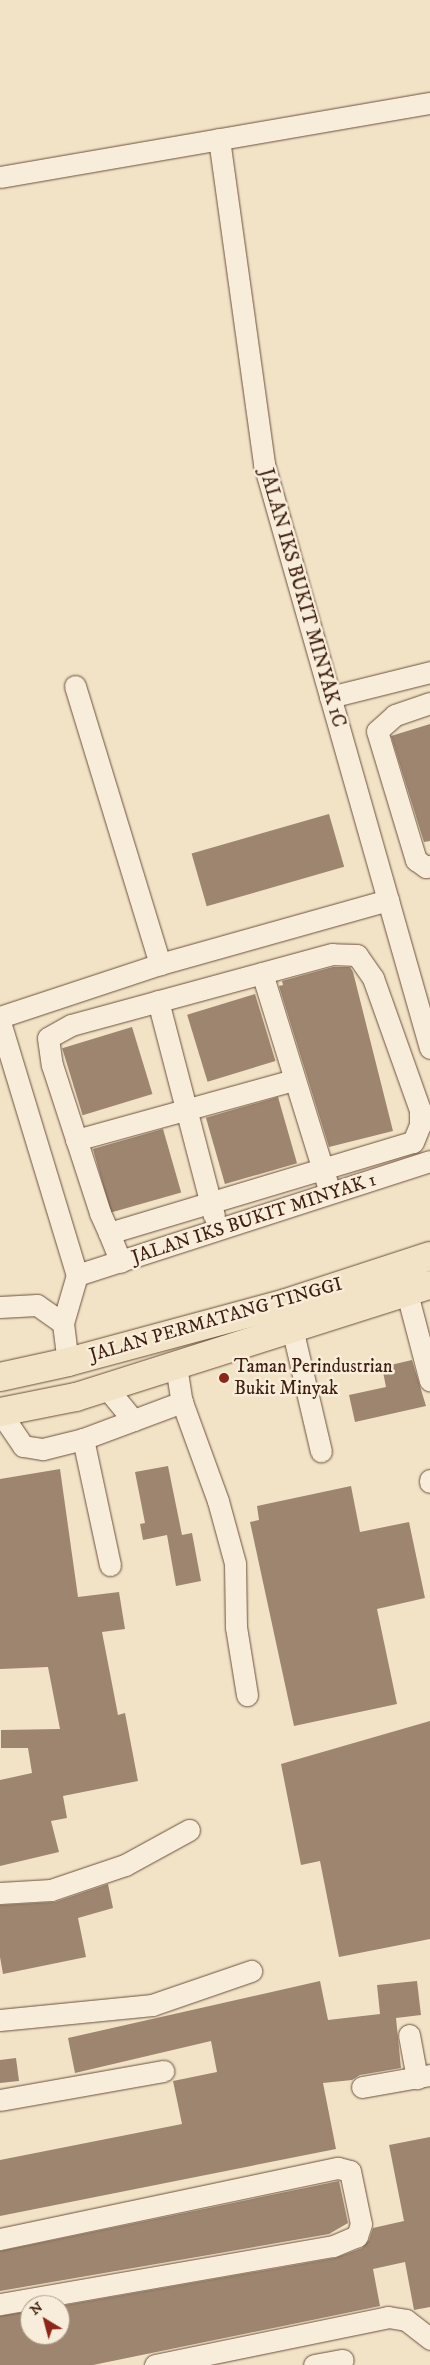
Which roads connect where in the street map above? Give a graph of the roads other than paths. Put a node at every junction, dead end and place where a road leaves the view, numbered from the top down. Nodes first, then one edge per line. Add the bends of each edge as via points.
1 (430, 103) edge
2 (219, 139) junction
3 (0, 177) edge
4 (430, 672) edge
5 (75, 686) dead end
6 (330, 697) junction
7 (430, 704) edge
8 (430, 866) edge
9 (388, 900) junction
10 (160, 964) junction
11 (262, 973) junction
12 (158, 1001) junction
13 (0, 1017) edge
14 (0, 1022) edge
15 (430, 1048) edge
16 (294, 1080) junction
17 (186, 1110) junction
18 (76, 1140) junction
19 (430, 1161) edge
20 (321, 1169) junction
21 (332, 1193) junction
22 (210, 1203) junction
23 (218, 1231) junction
24 (109, 1233) junction
25 (430, 1256) edge
26 (121, 1262) junction
27 (400, 1266) junction
28 (77, 1275) junction
29 (418, 1288) edge
30 (0, 1307) edge
31 (289, 1315) junction
32 (63, 1323) junction
33 (68, 1362) junction
34 (176, 1366) junction
35 (0, 1377) edge
36 (430, 1382) edge
37 (106, 1387) junction
38 (182, 1402) junction
39 (0, 1412) edge
40 (133, 1420) junction
41 (83, 1439) junction
42 (321, 1451) dead end
43 (110, 1565) dead end
44 (247, 1695) dead end
45 (189, 1830) dead end
46 (0, 1893) edge
47 (250, 1971) dead end
48 (0, 2020) edge
49 (408, 2035) dead end
50 (163, 2072) dead end
51 (423, 2076) edge
52 (362, 2087) dead end
53 (0, 2100) edge
54 (0, 2239) edge
55 (0, 2304) edge
56 (430, 2339) edge
57 (344, 2360) dead end
58 (154, 2365) edge
59 (314, 2365) edge

1 - 2 street
2 - 3 street
2 - 6 street, JALAN IKS BUKIT MINYAK 1C via 264,464
4 - 6 street
5 - 10 street
6 - 9 street, JALAN IKS BUKIT MINYAK 1C
7 - 8 street via 395,716 377,732 416,860
9 - 10 street
9 - 15 street, JALAN IKS BUKIT MINYAK 1C
10 - 13 street
11 - 12 street
11 - 16 street
11 - 20 street via 332,954 357,955 373,978 420,1110 420,1125 413,1142
12 - 17 street
12 - 18 street via 71,1025 48,1038 52,1065
14 - 28 street
16 - 17 street
16 - 20 street
17 - 18 street
17 - 22 street
18 - 24 street
19 - 21 street, JALAN IKS BUKIT MINYAK 1
20 - 21 street
20 - 22 street
21 - 23 street, JALAN IKS BUKIT MINYAK 1
22 - 23 street
22 - 24 street
23 - 26 street, JALAN IKS BUKIT MINYAK 1
24 - 26 street
25 - 27 highway, JALAN PERMATANG TINGGI
26 - 28 street, JALAN IKS BUKIT MINYAK 1
27 - 29 street
27 - 31 highway, JALAN PERMATANG TINGGI
28 - 32 street
29 - 31 highway, JALAN PERMATANG TINGGI
29 - 36 street
30 - 32 street via 37,1305
31 - 33 highway, JALAN PERMATANG TINGGI
31 - 34 highway, JALAN PERMATANG TINGGI
31 - 42 street
32 - 33 street
33 - 35 highway, JALAN PERMATANG TINGGI
34 - 37 highway, JALAN PERMATANG TINGGI
34 - 38 street
37 - 39 highway, JALAN PERMATANG TINGGI via 76,1397
37 - 40 street
38 - 40 street
38 - 44 street via 218,1501 234,1563 236,1628
39 - 41 street via 23,1446 43,1450
40 - 41 street
41 - 43 street
45 - 46 street via 116,1868 50,1890
47 - 48 street via 152,2005
49 - 51 street
50 - 53 street
51 - 52 street
54 - 55 street via 338,2168 350,2171 362,2224 357,2236 333,2246
56 - 58 street via 406,2320 388,2317
57 - 59 street

